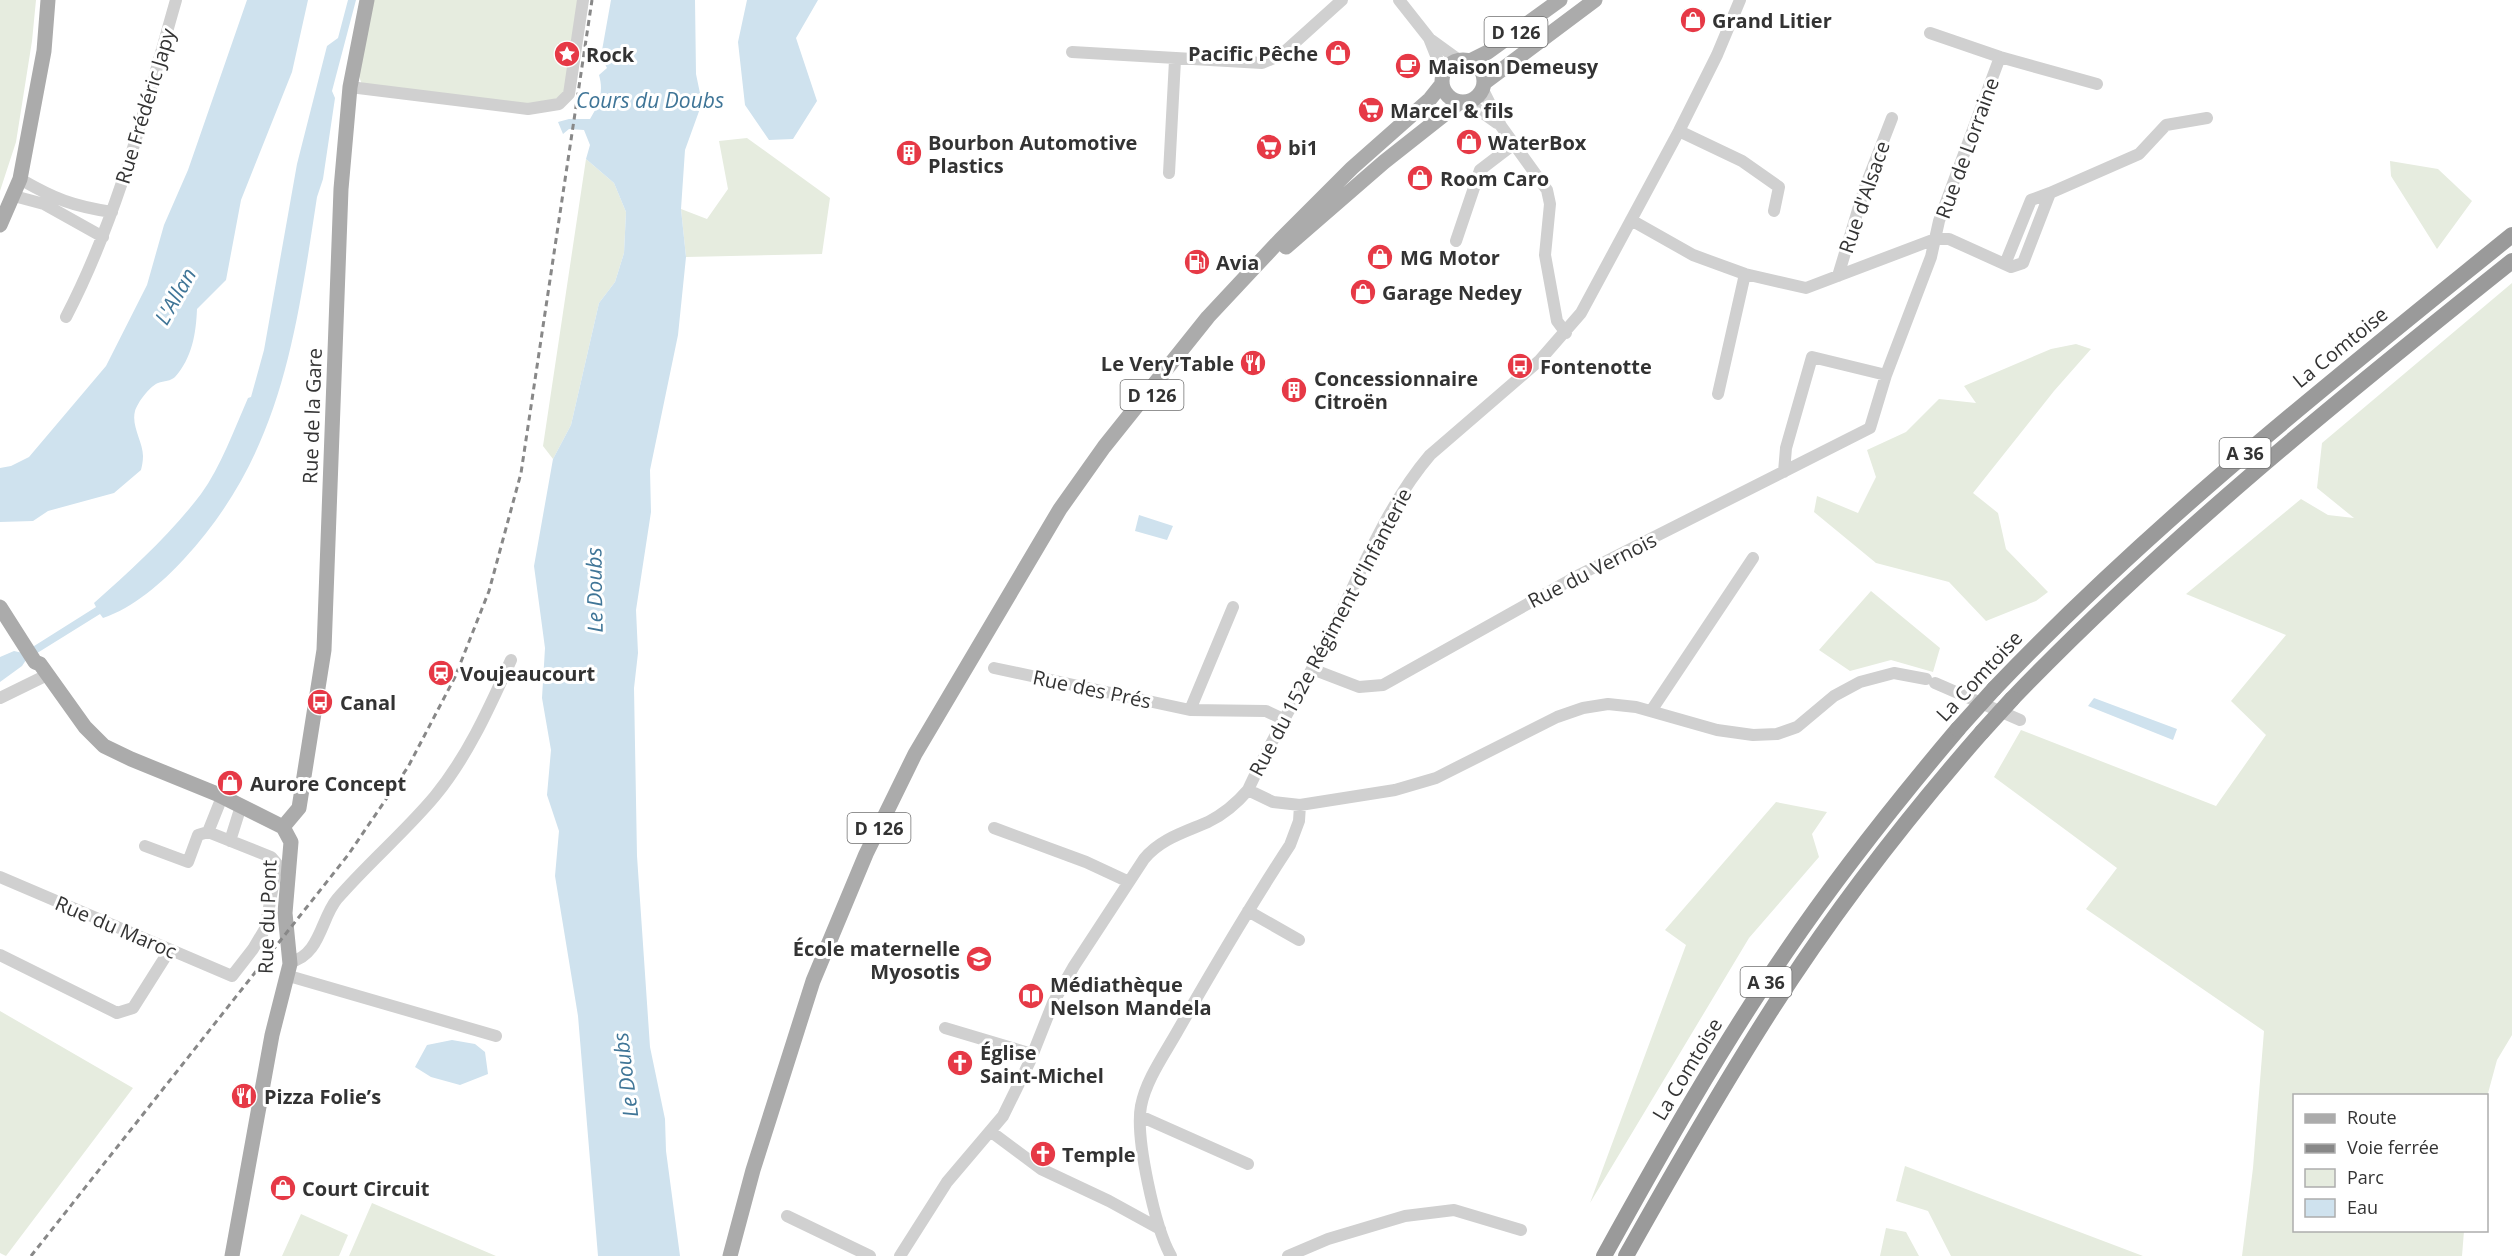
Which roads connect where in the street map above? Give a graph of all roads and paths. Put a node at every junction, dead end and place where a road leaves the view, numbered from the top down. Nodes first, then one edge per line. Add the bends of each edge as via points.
1 (48, 0) edge
2 (176, 0) edge
3 (367, 0) edge
4 (583, 0) edge
5 (1342, 0) edge
6 (1399, 0) edge
7 (1560, 0) edge
8 (1595, 0) edge
9 (1740, 0) edge
10 (1930, 33) dead end
11 (1429, 38) junction
12 (1072, 52) dead end
13 (2000, 57) junction
14 (1175, 60) junction
15 (1465, 60) junction
16 (1442, 79) junction
17 (2097, 84) dead end
18 (1483, 85) junction
19 (350, 87) junction
20 (1463, 101) junction
21 (1892, 118) dead end
22 (2207, 118) dead end
23 (1501, 126) junction
24 (1679, 130) junction
25 (1514, 144) junction
26 (1169, 173) dead end
27 (20, 179) junction
28 (14, 196) junction
29 (1774, 211) dead end
30 (112, 212) junction
31 (1631, 220) junction
32 (0, 225) edge
33 (2512, 236) edge
34 (103, 237) junction
35 (1935, 239) junction
36 (1456, 241) dead end
37 (2512, 261) edge
38 (1745, 274) junction
39 (1838, 276) junction
40 (66, 317) dead end
41 (1566, 333) junction
42 (1886, 375) junction
43 (1718, 394) dead end
44 (1870, 428) joint
45 (1784, 471) junction
46 (1033, 554) junction
47 (1753, 558) dead end
48 (0, 607) edge
49 (1233, 607) dead end
50 (511, 660) dead end
51 (994, 668) dead end
52 (1312, 669) junction
53 (47, 675) junction
54 (0, 698) edge
55 (1190, 710) junction
56 (1651, 711) junction
57 (1285, 720) junction
58 (2020, 720) dead end
59 (1248, 790) junction
60 (222, 797) junction
61 (1300, 805) junction
62 (241, 806) junction
63 (283, 827) junction
64 (994, 828) dead end
65 (208, 832) junction
66 (230, 841) junction
67 (145, 846) dead end
68 (0, 877) edge
69 (1129, 882) junction
70 (1248, 911) junction
71 (1299, 940) dead end
72 (169, 951) junction
73 (0, 955) edge
74 (289, 969) junction
75 (945, 1028) dead end
76 (496, 1036) dead end
77 (1032, 1054) junction
78 (1140, 1116) junction
79 (990, 1131) junction
80 (1248, 1164) dead end
81 (787, 1216) dead end
82 (1160, 1229) junction
83 (1521, 1230) dead end
84 (232, 1256) edge
85 (730, 1256) edge
86 (870, 1256) edge
87 (900, 1256) edge
88 (1171, 1256) edge
89 (1288, 1256) edge
90 (1604, 1256) edge
91 (1626, 1256) edge

1 - 27 main road via 44,51
2 - 30 street, Rue Frédéric Japy
3 - 19 main road, Rue de la Gare
4 - 19 street via 569,94 559,104 528,109
5 - 14 street via 1273,60
6 - 11 street
7 - 15 main road, D 126 via 1488,52
8 - 18 main road, D 126
9 - 24 street, Rue du 152e Régiment d'Infanterie
10 - 13 street, Rue de Lorraine
11 - 15 street
11 - 16 street
12 - 14 street
13 - 17 street, Rue de Lorraine
13 - 35 street, Rue de Lorraine
14 - 26 street
15 - 16 main road via 1449,64
15 - 18 main road via 1479,67
16 - 20 main road via 1446,94
16 - 46 main road, D 126 via 1430,99 1352,168 1208,317 1104,447
18 - 20 main road via 1476,97
18 - 23 street
19 - 63 main road, Rue de la Gare via 341,189 324,650 299,808
20 - 23 street
20 - 46 main road, D 126 via 1355,187 1249,282 1165,378
21 - 39 street, Rue d'Alsace via 1864,190
22 - 35 street via 2166,125 2139,154 2031,201 2005,264 1949,239
23 - 25 street
24 - 29 street via 1742,161 1779,187
24 - 31 street, Rue du 152e Régiment d'Infanterie
25 - 36 street via 1480,170
25 - 41 street via 1547,190 1550,204 1545,255 1557,321
27 - 28 main road
27 - 30 street via 76,206
28 - 32 main road
28 - 34 street via 44,204
30 - 34 street, Rue Frédéric Japy
31 - 38 street via 1693,255
31 - 41 street, Rue du 152e Régiment d'Infanterie via 1581,313
33 - 90 highway, La Comtoise / A 36, bridge via 2218,477 2085,597 1958,729 1876,829 1785,953 1705,1079
34 - 40 street, Rue Frédéric Japy
35 - 39 street
35 - 42 street, Rue de Lorraine
37 - 91 highway, La Comtoise / A 36, bridge via 2225,497 2111,600 1982,732 1891,840 1810,952 1722,1087
38 - 39 street via 1806,288
38 - 43 street
41 - 52 street, Rue du 152e Régiment d'Infanterie via 1416,470 1394,505
42 - 44 street, Rue de Lorraine
42 - 45 street via 1812,357 1786,448
44 - 45 street, Rue du Vernois
45 - 52 street, Rue du Vernois via 1581,574 1383,685 1359,687
46 - 85 main road, D 126 via 915,754 867,854 813,981
47 - 56 street
48 - 53 main road
49 - 55 street
50 - 74 street via 471,739 436,794 336,900 310,950
51 - 55 street, Rue des Prés
52 - 57 street, Rue du 152e Régiment d'Infanterie
53 - 54 street
53 - 60 main road via 104,746
55 - 57 street, Rue des Prés via 1266,711
56 - 58 street via 1717,730 1777,734 1797,727 1834,696 1860,682 1894,673 1931,681
56 - 61 street via 1608,704 1583,708 1557,717 1436,778 1395,790
57 - 59 street, Rue du 152e Régiment d'Infanterie
59 - 61 street via 1273,802
59 - 69 street, Rue du 152e Régiment d'Infanterie via 1222,814 1150,851
60 - 62 main road
60 - 65 street
61 - 70 street via 1290,845
62 - 63 main road
62 - 66 street
63 - 74 main road, Rue du Pont via 291,842 285,913
64 - 69 street
65 - 66 street
65 - 67 street via 198,834 188,862
66 - 72 street, Rue du Maroc via 271,857 277,864 265,929 254,950 232,976
68 - 72 street, Rue du Maroc
69 - 77 street, Rue du 152e Régiment d'Infanterie via 1053,1003
70 - 71 street
70 - 78 street via 1162,1059 1145,1094
72 - 73 street via 133,1008 117,1013
74 - 76 street
74 - 84 main road, Rue du Pont via 272,1035
75 - 77 street
77 - 79 street, Rue du 152e Régiment d'Infanterie via 1003,1116
78 - 80 street
78 - 82 street via 1140,1134
79 - 82 street via 1041,1169
79 - 87 street, Rue du 152e Régiment d'Infanterie via 947,1182
81 - 86 street
82 - 88 street
83 - 89 street via 1454,1210 1405,1216 1328,1239

